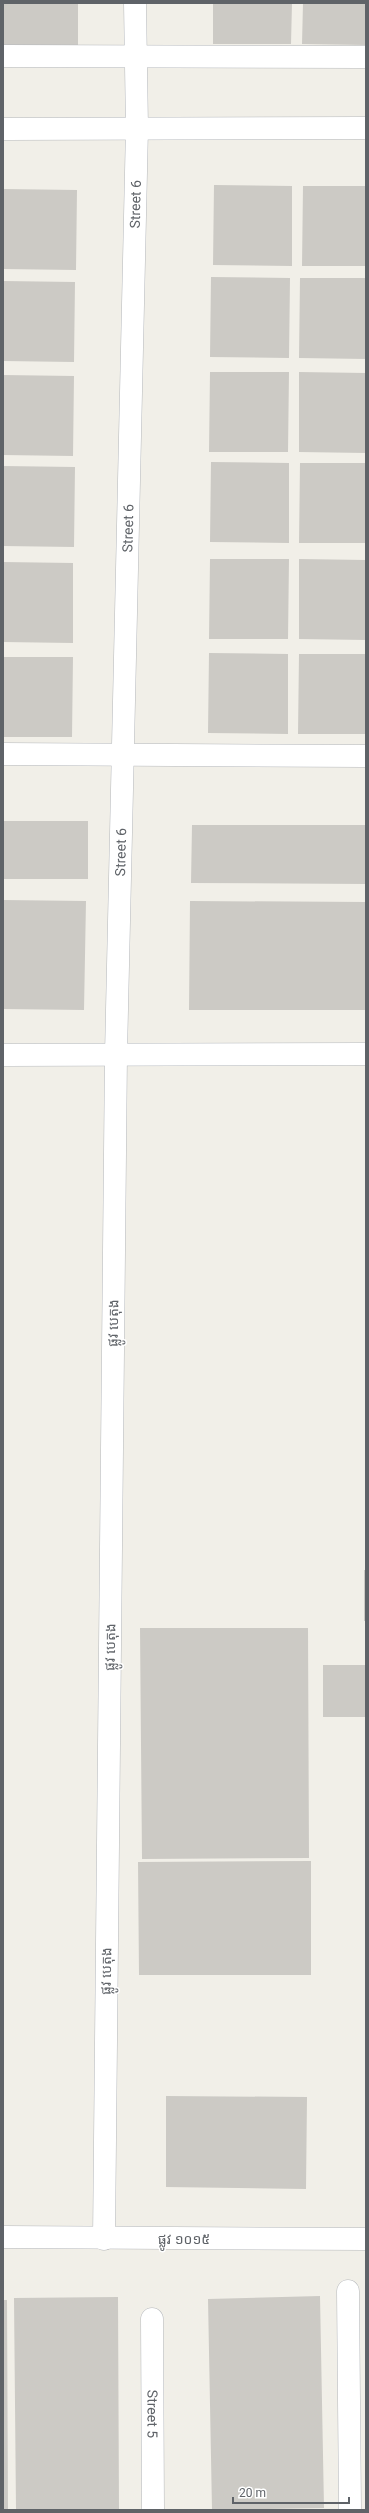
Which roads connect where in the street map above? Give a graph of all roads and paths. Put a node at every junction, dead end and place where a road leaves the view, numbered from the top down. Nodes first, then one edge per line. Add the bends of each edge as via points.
1 (135, 3) edge
2 (3, 56) edge
3 (134, 56) junction
4 (366, 57) edge
5 (137, 128) junction
6 (366, 128) edge
7 (3, 129) edge
8 (3, 754) edge
9 (121, 754) junction
10 (366, 756) edge
11 (116, 1054) junction
12 (366, 1054) edge
13 (3, 1055) edge
14 (3, 2237) edge
15 (104, 2239) junction
16 (366, 2239) edge
17 (348, 2291) dead end
18 (152, 2319) dead end
19 (153, 2510) edge
20 (350, 2510) edge

1 - 3 street, Street 6
2 - 3 street
3 - 4 street
3 - 5 street, Street 6
5 - 6 street
5 - 7 street
5 - 9 street, Street 6
8 - 9 street
9 - 10 street
9 - 11 street, Street 6
11 - 12 street
11 - 13 street
11 - 15 street, ផ្លូវ បេតុង
14 - 15 street, ផ្លូវ ១០១៥
15 - 16 street, ផ្លូវ ១០១៥
17 - 20 street
18 - 19 street, Street 5

